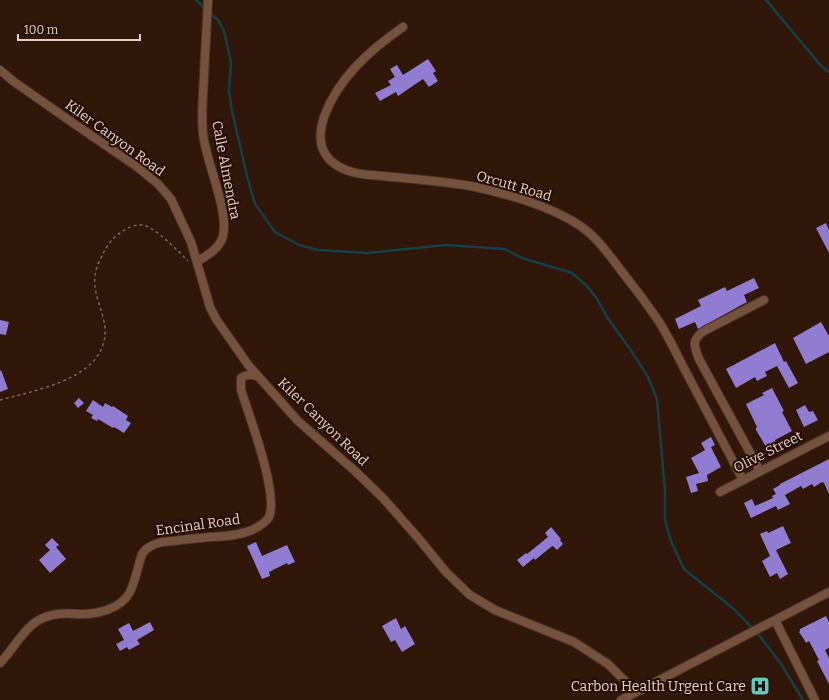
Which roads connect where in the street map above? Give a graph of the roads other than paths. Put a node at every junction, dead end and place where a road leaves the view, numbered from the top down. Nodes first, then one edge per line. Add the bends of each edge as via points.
1 (208, 2) edge
2 (403, 27) dead end
3 (0, 70) edge
4 (194, 262) junction
5 (764, 300) dead end
6 (257, 376) junction
7 (829, 436) edge
8 (760, 471) junction
9 (742, 480) junction
10 (720, 492) dead end
11 (829, 592) edge
12 (774, 620) junction
13 (0, 663) edge
14 (636, 692) junction
15 (621, 700) edge
16 (815, 700) edge

1 - 4 street, Calle Almendra via 203,135 224,224 219,244 208,256
2 - 9 street, Orcutt Road via 356,66 335,93 320,134 321,144 329,160 347,171 470,186 544,206 587,231 616,263 659,322
3 - 4 street, Kiler Canyon Road via 158,184 171,199 192,242
4 - 6 street, Kiler Canyon Road via 216,319
5 - 8 street via 704,331 694,340 699,359
6 - 13 street, Encinal Road via 244,376 240,383 271,496 269,517 264,523 239,534 162,542 150,546 142,554 130,593 120,603 111,609 82,614 61,613 38,620
6 - 14 street, Kiler Canyon Road via 298,421 383,498 446,572 470,595 495,610 574,642 608,664
7 - 8 street, Olive Street
8 - 9 street, Olive Street
9 - 10 street, Olive Street
11 - 12 street
12 - 14 street
12 - 16 street
14 - 15 street

